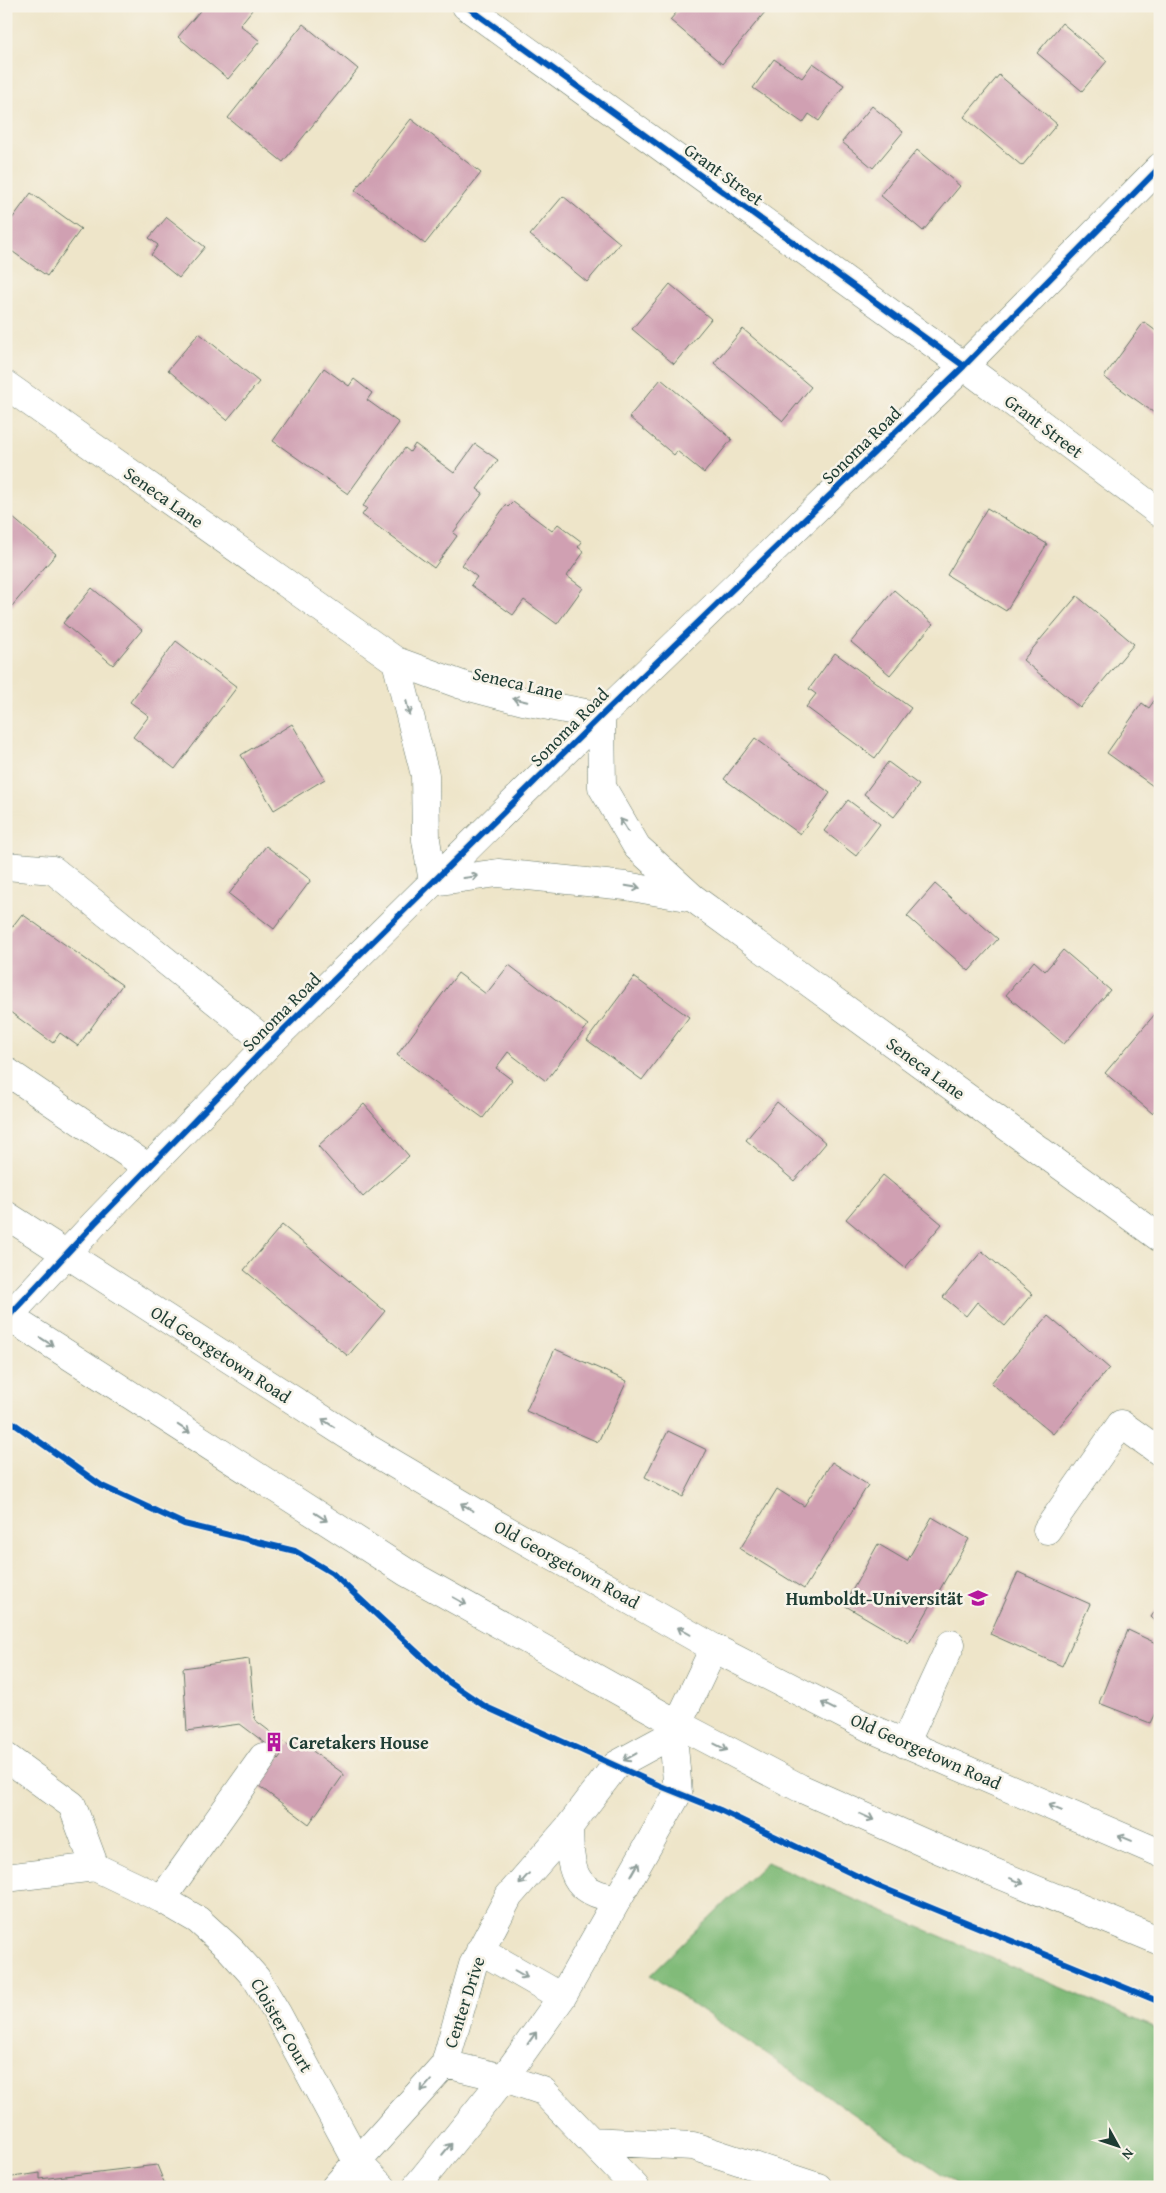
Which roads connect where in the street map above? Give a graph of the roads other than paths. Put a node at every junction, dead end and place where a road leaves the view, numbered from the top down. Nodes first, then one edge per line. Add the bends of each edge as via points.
1 (466, 6) edge
2 (1160, 167) edge
3 (964, 366) junction
4 (6, 385) edge
5 (1160, 514) edge
6 (396, 661) junction
7 (601, 716) junction
8 (6, 866) edge
9 (433, 882) junction
10 (693, 898) junction
11 (270, 1044) junction
12 (6, 1071) edge
13 (149, 1168) junction
14 (6, 1215) edge
15 (1160, 1238) edge
16 (66, 1254) junction
17 (7, 1316) edge
18 (1160, 1452) edge
19 (1047, 1530) dead end
20 (951, 1644) dead end
21 (714, 1648) junction
22 (675, 1729) junction
23 (905, 1744) junction
24 (6, 1757) edge
25 (263, 1757) dead end
26 (569, 1827) junction
27 (1157, 1846) edge
28 (95, 1867) junction
29 (6, 1878) edge
30 (618, 1898) junction
31 (162, 1899) junction
32 (1160, 1941) edge
33 (480, 1950) junction
34 (562, 1997) junction
35 (445, 2064) junction
36 (504, 2078) junction
37 (591, 2141) junction
38 (358, 2163) junction
39 (335, 2187) edge
40 (382, 2187) edge
41 (416, 2187) edge
42 (635, 2187) edge
43 (818, 2187) edge

1 - 3 street, Grant Street
2 - 3 street, Sonoma Road
3 - 5 street, Grant Street
3 - 7 street, Sonoma Road
4 - 6 street, Seneca Lane
7 -> 6 street, Seneca Lane via 462,685
6 -> 9 street via 425,775 426,840
7 - 9 street, Sonoma Road
10 -> 7 street, Seneca Lane via 637,847 602,786
8 - 11 street via 53,870
9 -> 10 street, Seneca Lane via 498,873 626,886
9 - 11 street, Sonoma Road
10 - 15 street, Seneca Lane
11 - 13 street, Sonoma Road
12 - 13 street
13 - 16 street, Sonoma Road
14 - 16 street, Old Georgetown Road
16 - 17 street, Sonoma Road
21 -> 16 street, Old Georgetown Road via 369,1449
17 -> 22 street via 406,1572
18 - 19 street via 1121,1424
20 - 23 street
21 - 22 street
23 -> 21 street, Old Georgetown Road
22 -> 26 street, Center Drive via 616,1765
30 -> 22 street via 678,1793
22 -> 32 street via 940,1850
27 -> 23 street, Old Georgetown Road
24 - 28 street via 72,1805
25 - 31 street
26 - 30 street via 570,1859 577,1878 587,1890 600,1896
26 -> 33 street, Center Drive via 509,1896
28 - 29 street
28 - 31 street, Cloister Court
30 - 34 street
31 - 38 street, Cloister Court via 198,1920 256,1978
33 -> 34 street
33 - 35 street, Center Drive
36 -> 34 street
35 - 36 street
35 -> 38 street, Center Drive
36 - 37 street via 543,2092
41 -> 36 street
37 - 42 street
37 - 43 street via 693,2146
38 - 39 street, Center Drive
38 - 40 street, Cloister Court

